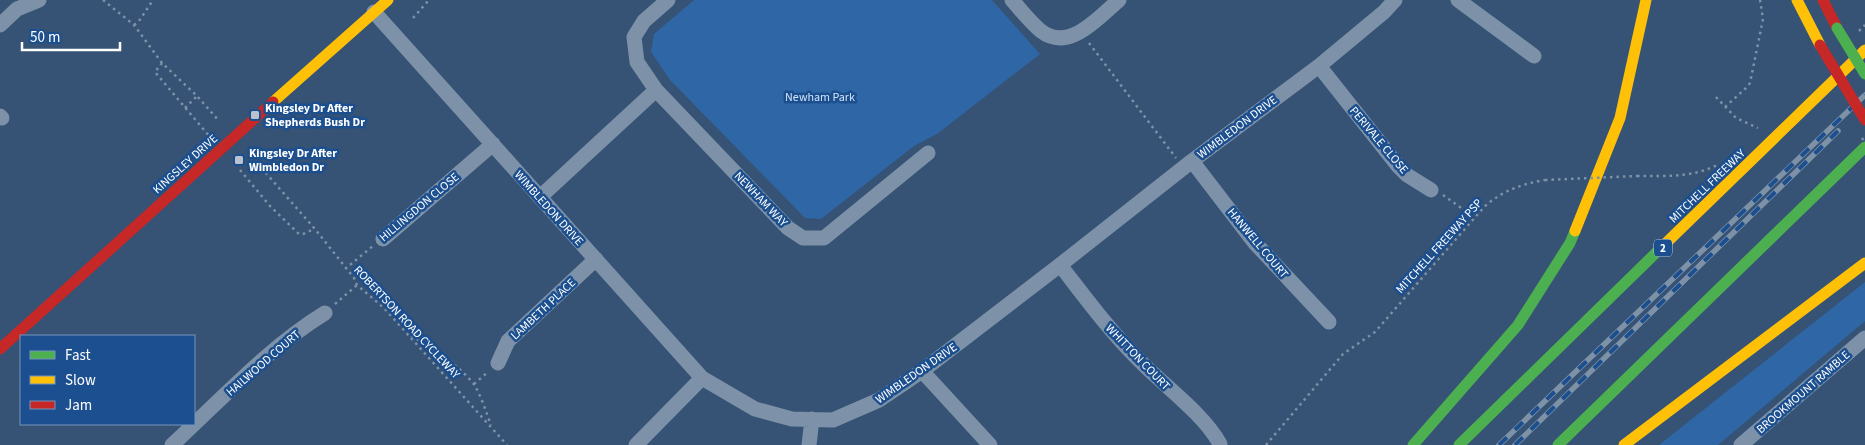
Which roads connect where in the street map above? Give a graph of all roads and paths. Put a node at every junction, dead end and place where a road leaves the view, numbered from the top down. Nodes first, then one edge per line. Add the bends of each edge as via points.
1 (39, 0) edge
2 (103, 0) edge
3 (153, 0) edge
4 (388, 0) edge
5 (429, 0) edge
6 (668, 0) edge
7 (1012, 0) edge
8 (1119, 0) edge
9 (1395, 0) edge
10 (1458, 0) edge
11 (1646, 0) edge
12 (1760, 0) edge
13 (1797, 0) edge
14 (1823, 0) edge
15 (413, 18) dead end
16 (380, 19) junction
17 (0, 25) edge
18 (134, 25) junction
19 (1080, 32) junction
20 (1865, 50) edge
21 (1534, 56) dead end
22 (162, 62) junction
23 (1319, 66) junction
24 (1865, 74) edge
25 (656, 90) junction
26 (197, 96) junction
27 (1716, 97) dead end
28 (287, 105) dead end
29 (1725, 107) junction
30 (184, 108) junction
31 (1865, 120) edge
32 (219, 121) dead end
33 (1759, 129) dead end
34 (210, 137) dead end
35 (493, 144) junction
36 (1865, 147) edge
37 (928, 153) dead end
38 (1725, 160) dead end
39 (257, 163) dead end
40 (1187, 164) junction
41 (240, 170) dead end
42 (1431, 190) joint
43 (540, 197) junction
44 (1474, 217) junction
45 (315, 228) junction
46 (383, 238) joint
47 (596, 260) junction
48 (1865, 263) edge
49 (1060, 265) junction
50 (1865, 267) edge
51 (345, 269) junction
52 (1850, 275) junction
53 (357, 285) junction
54 (325, 313) joint
55 (1329, 322) dead end
56 (408, 334) junction
57 (22, 335) edge
58 (32, 335) edge
59 (20, 337) edge
60 (1865, 338) edge
61 (20, 345) edge
62 (4, 353) edge
63 (498, 363) joint
64 (922, 371) junction
65 (702, 378) junction
66 (474, 384) junction
67 (812, 419) junction
68 (195, 423) edge
69 (193, 425) edge
70 (491, 427) junction
71 (1220, 444) dead end
72 (172, 445) edge
73 (507, 445) edge
74 (636, 445) edge
75 (809, 445) edge
76 (990, 445) edge
77 (1266, 445) edge
78 (1413, 445) edge
79 (1459, 445) edge
80 (1558, 445) edge
81 (1624, 445) edge
82 (1741, 445) edge

1 - 17 street via 17,9
2 - 18 path
3 - 18 path
4 - 16 main road, KINGSLEY DRIVE
5 - 15 path
6 - 25 street, NEWHAM WAY via 644,21 634,37 637,62
7 - 19 street via 1048,36 1061,39
8 - 19 street
9 - 23 street, WIMBLEDON DRIVE
10 - 21 street
11 - 78 main road via 1620,118 1570,243 1518,324
12 - 29 path via 1763,19 1750,82
13 - 31 main road, bridge
14 - 24 main road, bridge
16 - 35 street, WIMBLEDON DRIVE
16 - 57 main road, KINGSLEY DRIVE via 97,260
18 - 22 path
19 - 40 path
20 - 79 main road, MITCHELL FREEWAY / 2
22 - 26 path
22 - 30 path via 155,72
23 - 40 street, WIMBLEDON DRIVE
23 - 42 street, PERIVALE CLOSE via 1399,167
25 - 37 street, NEWHAM WAY via 788,228 803,238 824,238
25 - 43 street
26 - 30 path
26 - 32 path
27 - 29 path
28 - 58 main road, KINGSLEY DRIVE
29 - 33 path via 1739,120
30 - 34 path
35 - 43 street, WIMBLEDON DRIVE
35 - 46 street, HILLINGDON CLOSE
36 - 80 main road
38 - 44 path, MITCHELL FREEWAY PSP, bridge via 1707,170 1688,175 1526,183 1489,202
39 - 45 path, ROBERTSON ROAD CYCLEWAY
40 - 49 street, WIMBLEDON DRIVE
40 - 55 street, HANWELL COURT
41 - 45 path via 299,234
42 - 44 path via 1448,197
43 - 47 street, WIMBLEDON DRIVE
44 - 77 path, MITCHELL FREEWAY PSP via 1375,332 1344,354
45 - 51 path, ROBERTSON ROAD CYCLEWAY
46 - 51 path, HILLINGDON CLOSE
47 - 63 street, LAMBETH PLACE via 508,341
47 - 65 street, WIMBLEDON DRIVE
48 - 52 main road
49 - 64 street, WIMBLEDON DRIVE
49 - 71 street, WHITTON COURT via 1116,337 1199,418
50 - 52 main road
51 - 53 path, ROBERTSON ROAD CYCLEWAY
52 - 81 main road
53 - 54 path
53 - 56 path, ROBERTSON ROAD CYCLEWAY
54 - 68 street, HAILWOOD COURT via 304,326
56 - 66 path via 424,342
56 - 70 path, ROBERTSON ROAD CYCLEWAY
59 - 62 main road, KINGSLEY DRIVE
60 - 82 street, BROOKMOUNT RAMBLE
61 - 62 main road, KINGSLEY DRIVE
63 - 66 path
64 - 67 street, WIMBLEDON DRIVE via 879,400 833,420
64 - 76 street
65 - 67 street, WIMBLEDON DRIVE via 755,409 792,419
65 - 74 street
66 - 70 path
67 - 75 street
69 - 72 street, HAILWOOD COURT
70 - 73 path, ROBERTSON ROAD CYCLEWAY

